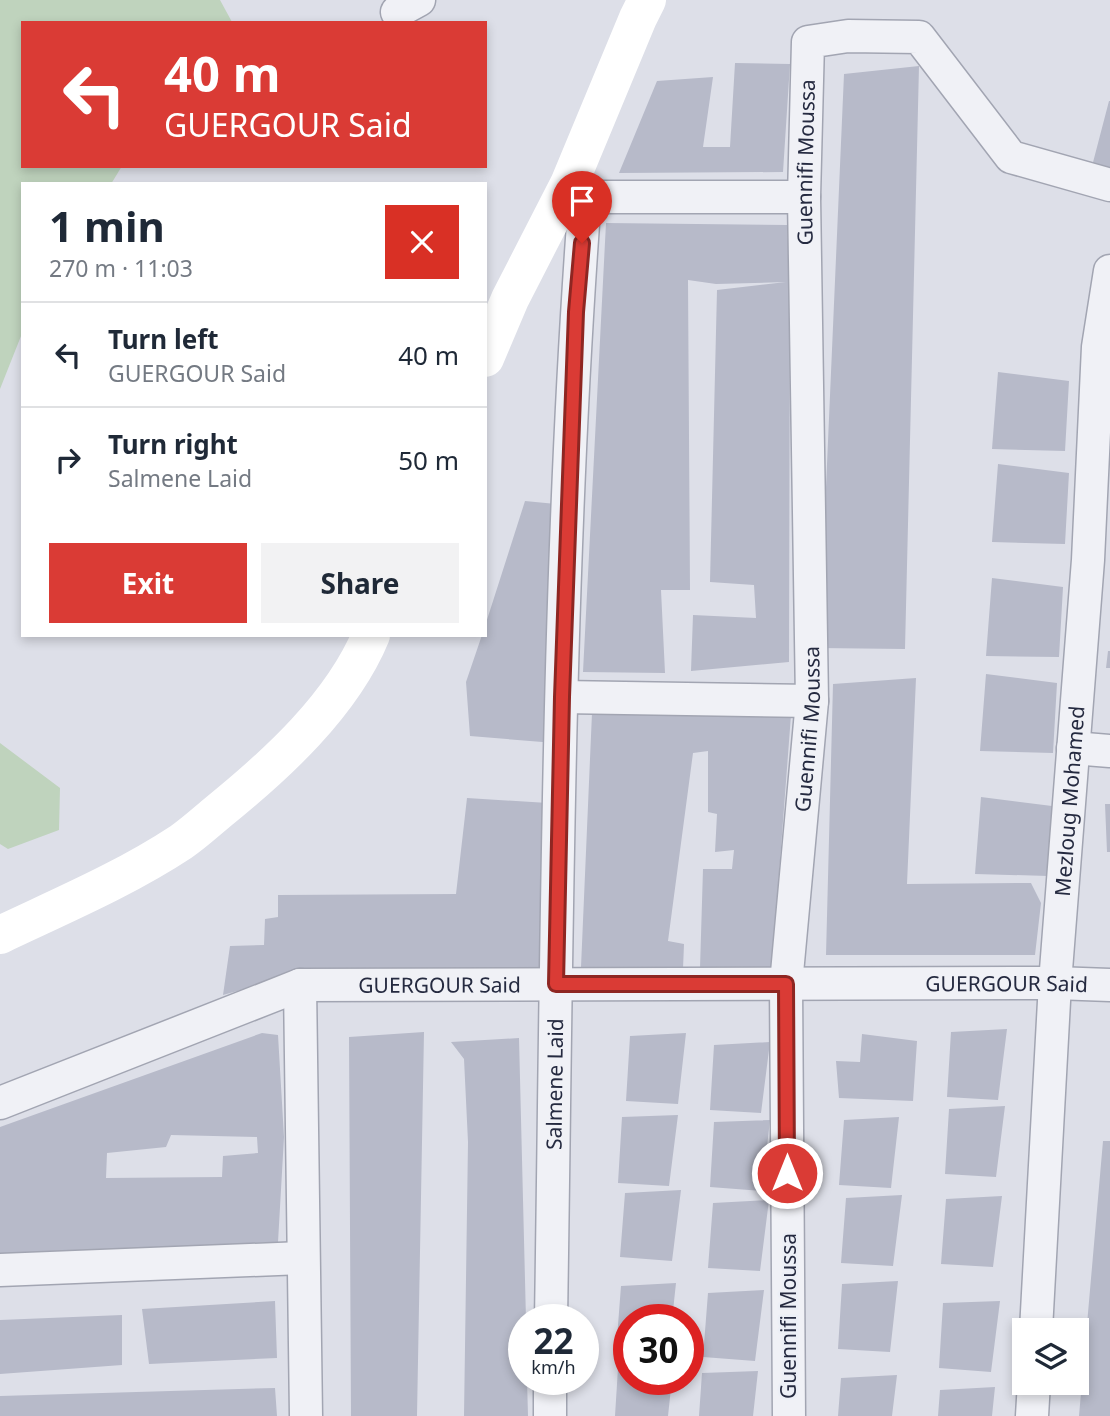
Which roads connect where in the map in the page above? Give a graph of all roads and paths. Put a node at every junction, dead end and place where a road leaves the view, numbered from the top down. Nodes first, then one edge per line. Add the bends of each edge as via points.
1 (648, 0) edge
2 (1110, 185) edge
3 (577, 190) junction
4 (804, 197) junction
5 (1110, 271) edge
6 (497, 302) edge
7 (1104, 347) edge
8 (487, 349) edge
9 (1099, 561) edge
10 (369, 637) edge
11 (562, 697) junction
12 (812, 701) junction
13 (1073, 748) junction
14 (1110, 751) edge
15 (0, 935) edge
16 (1055, 983) junction
17 (556, 984) junction
18 (786, 984) junction
19 (300, 985) junction
20 (1110, 985) edge
21 (0, 1103) edge
22 (302, 1258) junction
23 (0, 1270) edge
24 (551, 1304) edge
25 (1037, 1318) edge
26 (551, 1395) edge
27 (1033, 1395) edge
28 (306, 1416) edge
29 (550, 1416) edge
30 (789, 1416) edge
31 (1032, 1416) edge

1 - 3 street
2 - 4 street, Guennifi Moussa via 1011,157 919,37 848,36 808,42
3 - 4 street
3 - 6 street
3 - 11 street, Salmene Laid
4 - 12 street, Guennifi Moussa
5 - 7 street, Mezloug Mohamed
6 - 8 street
7 - 9 street, Mezloug Mohamed
9 - 13 street, Mezloug Mohamed
10 - 15 street via 361,659 317,719 257,781 181,842 107,884
11 - 12 street
11 - 17 street, Salmene Laid
12 - 18 street, Guennifi Moussa
13 - 14 street
13 - 16 street, Mezloug Mohamed
16 - 18 street, GUERGOUR Said
16 - 20 street, GUERGOUR Said
16 - 25 street, Mezloug Mohamed
17 - 18 street, GUERGOUR Said
17 - 19 street, GUERGOUR Said
17 - 24 street, Salmene Laid
18 - 30 street, Guennifi Moussa
19 - 21 street, GUERGOUR Said
19 - 22 street
22 - 23 street
22 - 28 street
26 - 29 street
27 - 31 street

